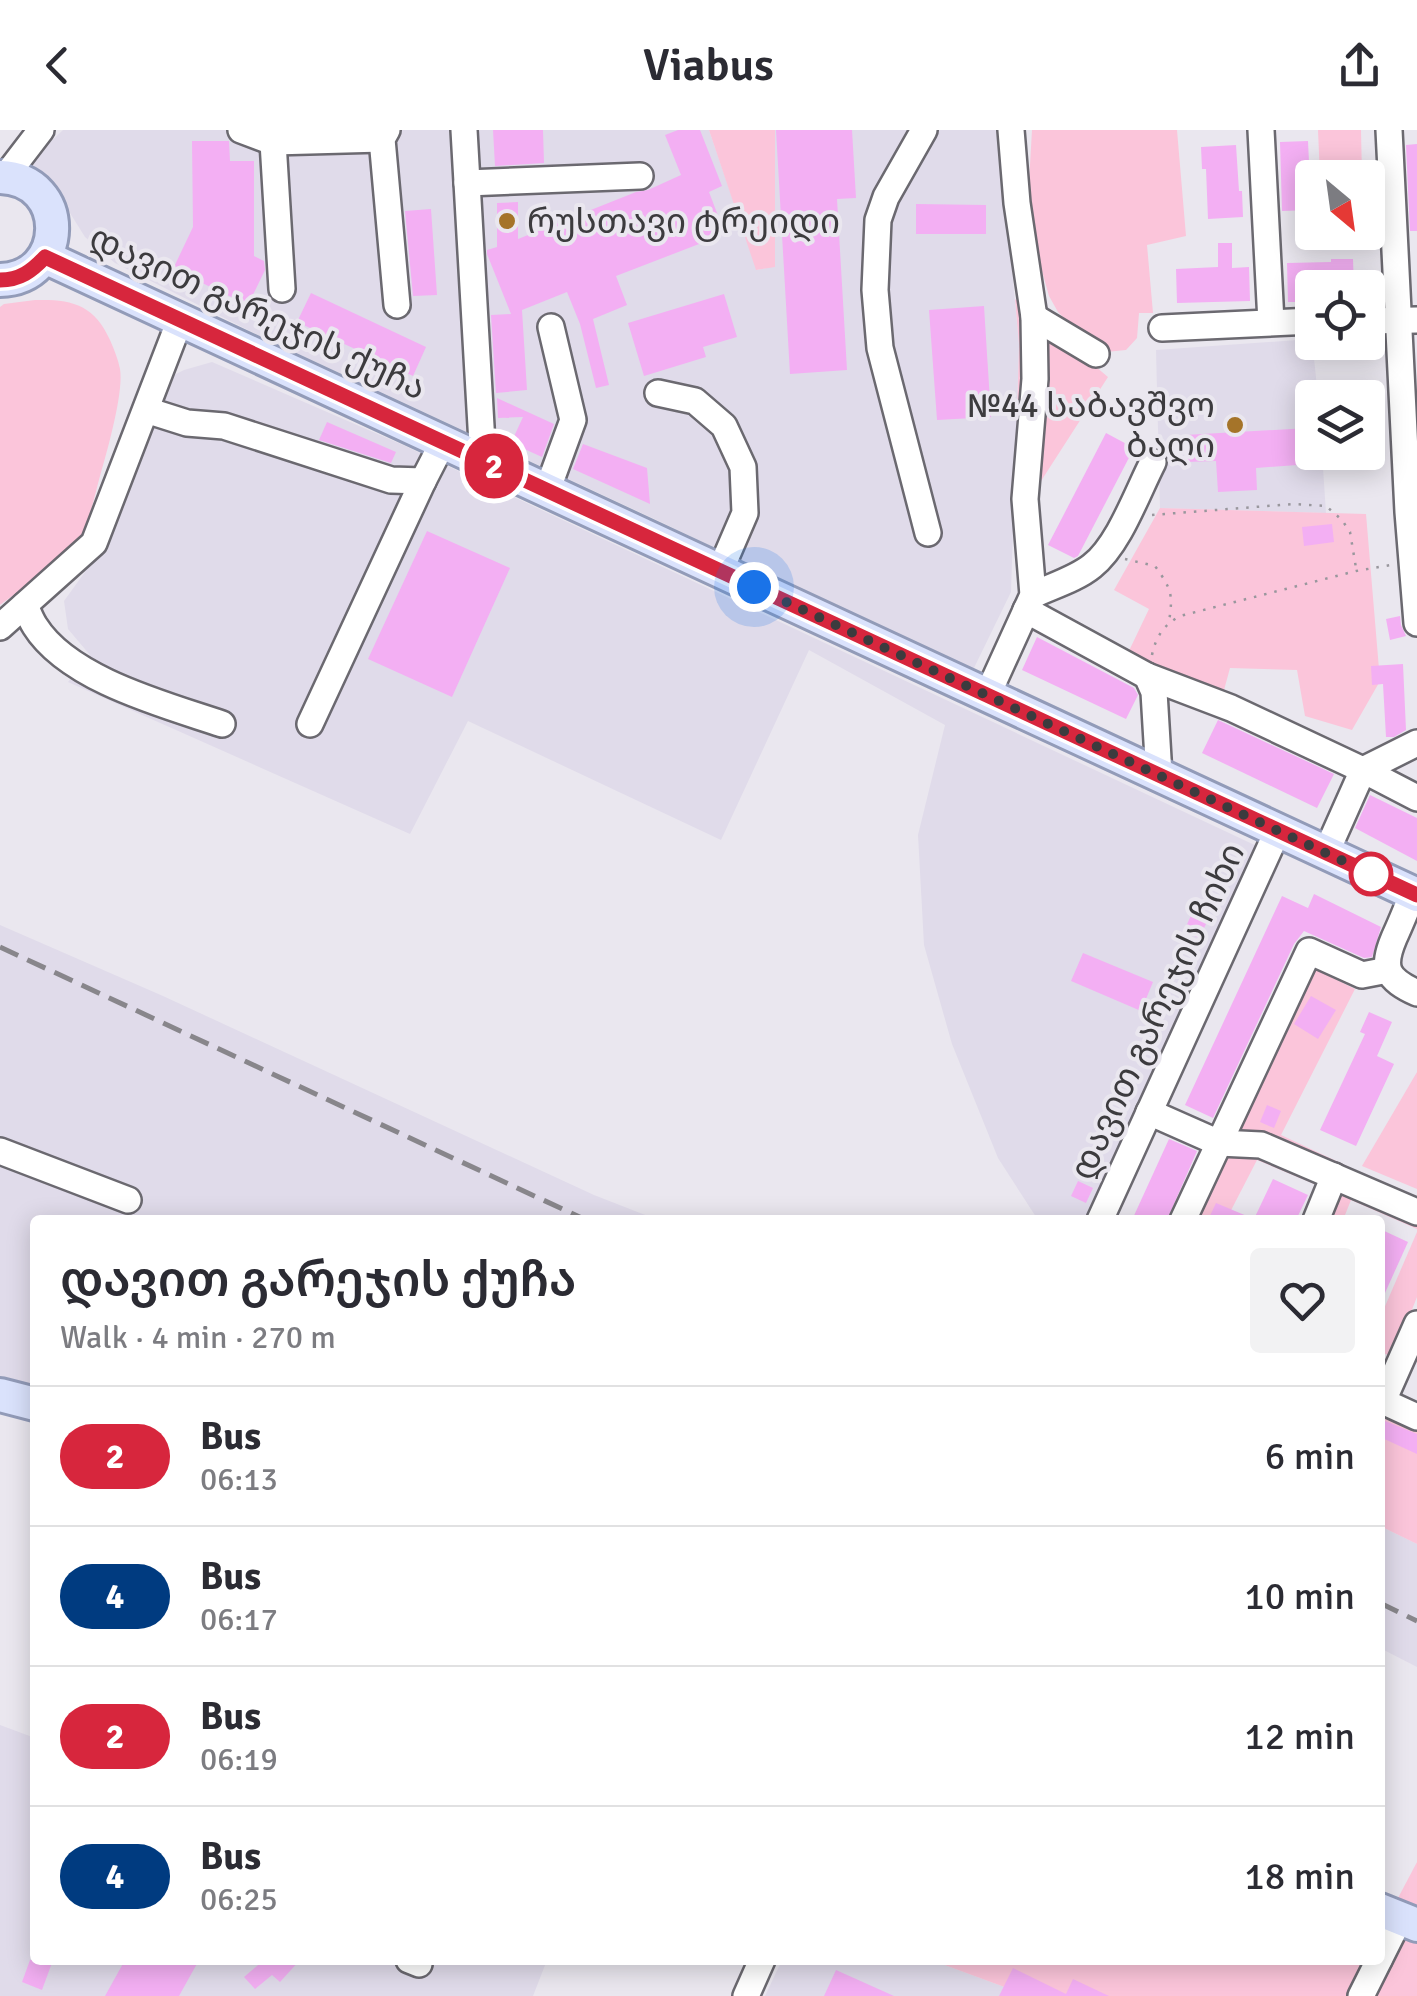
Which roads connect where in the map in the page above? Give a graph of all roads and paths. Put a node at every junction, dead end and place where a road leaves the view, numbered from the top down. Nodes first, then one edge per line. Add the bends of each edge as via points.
1 (41, 130) edge
2 (242, 130) edge
3 (464, 130) edge
4 (924, 130) edge
5 (1012, 130) edge
6 (1261, 130) edge
7 (1389, 130) edge
8 (385, 134) edge
9 (274, 142) junction
10 (640, 176) dead end
11 (2, 177) edge
12 (466, 182) junction
13 (45, 257) junction
14 (0, 280) edge
15 (282, 289) dead end
16 (397, 305) dead end
17 (1034, 318) junction
18 (180, 320) junction
19 (1408, 320) edge
20 (1295, 321) edge
21 (1272, 322) junction
22 (551, 327) dead end
23 (1162, 328) dead end
24 (1096, 354) dead end
25 (658, 393) dead end
26 (146, 410) junction
27 (443, 442) junction
28 (483, 461) junction
29 (1153, 462) dead end
30 (423, 481) junction
31 (547, 491) junction
32 (1413, 512) edge
33 (1126, 516) junction
34 (928, 534) dead end
35 (1104, 554) junction
36 (1412, 561) junction
37 (720, 571) junction
38 (1356, 571) junction
39 (1030, 602) junction
40 (25, 605) junction
41 (1168, 622) junction
42 (1417, 623) edge
43 (0, 627) edge
44 (1147, 676) junction
45 (988, 696) junction
46 (222, 724) dead end
47 (310, 724) dead end
48 (1417, 743) edge
49 (1363, 770) junction
50 (1159, 775) junction
51 (1417, 798) edge
52 (1278, 830) junction
53 (1326, 852) junction
54 (1415, 894) edge
55 (1388, 970) junction
56 (1417, 993) edge
57 (1150, 1112) junction
58 (1219, 1143) junction
59 (0, 1151) edge
60 (1334, 1176) junction
61 (128, 1200) dead end
62 (1417, 1212) edge
63 (1102, 1215) edge
64 (1185, 1215) edge
65 (1318, 1215) edge
66 (1417, 1324) edge
67 (1385, 1393) edge
68 (0, 1395) edge
69 (1385, 1401) edge
70 (30, 1403) edge
71 (1417, 1417) edge
72 (1399, 1918) edge
73 (1385, 1947) edge
74 (760, 1965) edge
75 (1376, 1965) edge
76 (746, 1996) edge
77 (1361, 1996) edge

1 - 11 street
2 - 9 street
3 - 12 street
4 - 34 street via 878,220 875,290 880,348
5 - 17 street
6 - 21 street
7 - 19 street
8 - 9 street
8 - 16 street
9 - 15 street
10 - 12 street
11 - 13 main road via 23,181 49,208 54,226
12 - 28 street
13 - 14 main road via 21,276
13 - 18 main road, დავით გარეჯის ქუჩა
17 - 24 street
17 - 39 street via 1025,499
18 - 26 street
18 - 27 main road, დავით გარეჯის ქუჩა
19 - 32 street
20 - 21 street
21 - 23 street
22 - 31 street via 573,420
25 - 37 street via 695,401 724,426 743,467 745,513
26 - 30 street via 188,424 224,426 391,480
26 - 40 street via 94,543
27 - 28 main road, დავით გარეჯის ქუჩა
27 - 30 street
28 - 31 main road, დავით გარეჯის ქუჩა
29 - 33 street
30 - 47 street
31 - 37 main road, დავით გარეჯის ქუჩა
32 - 36 street
33 - 35 street
33 - 38 path via 1326,506 1350,532
35 - 39 street
35 - 41 path via 1155,566 1173,598
36 - 38 path
36 - 42 street
37 - 45 main road, დავით გარეჯის ქუჩა
38 - 41 path
39 - 44 street
39 - 45 street
40 - 43 street
40 - 46 street via 35,628 88,672
41 - 44 path
44 - 49 street
44 - 50 street via 1154,692
45 - 50 main road, დავით გარეჯის ქუჩა
48 - 49 street
49 - 51 street
49 - 53 street
50 - 52 main road, დავით გარეჯის ქუჩა
52 - 53 main road, დავით გარეჯის ქუჩა
52 - 57 street, დავით გარეჯის ჩიხი
53 - 54 main road, დავით გარეჯის ქუჩა
54 - 55 street via 1386,956
55 - 56 street
55 - 58 street via 1362,975 1309,951
57 - 58 street
57 - 63 street, დავით გარეჯის ჩიხი
58 - 60 street via 1261,1145
58 - 64 street
59 - 61 street
60 - 62 street
60 - 65 street
66 - 67 street
68 - 70 main road
69 - 71 street
72 - 73 street
74 - 76 street
75 - 77 street

